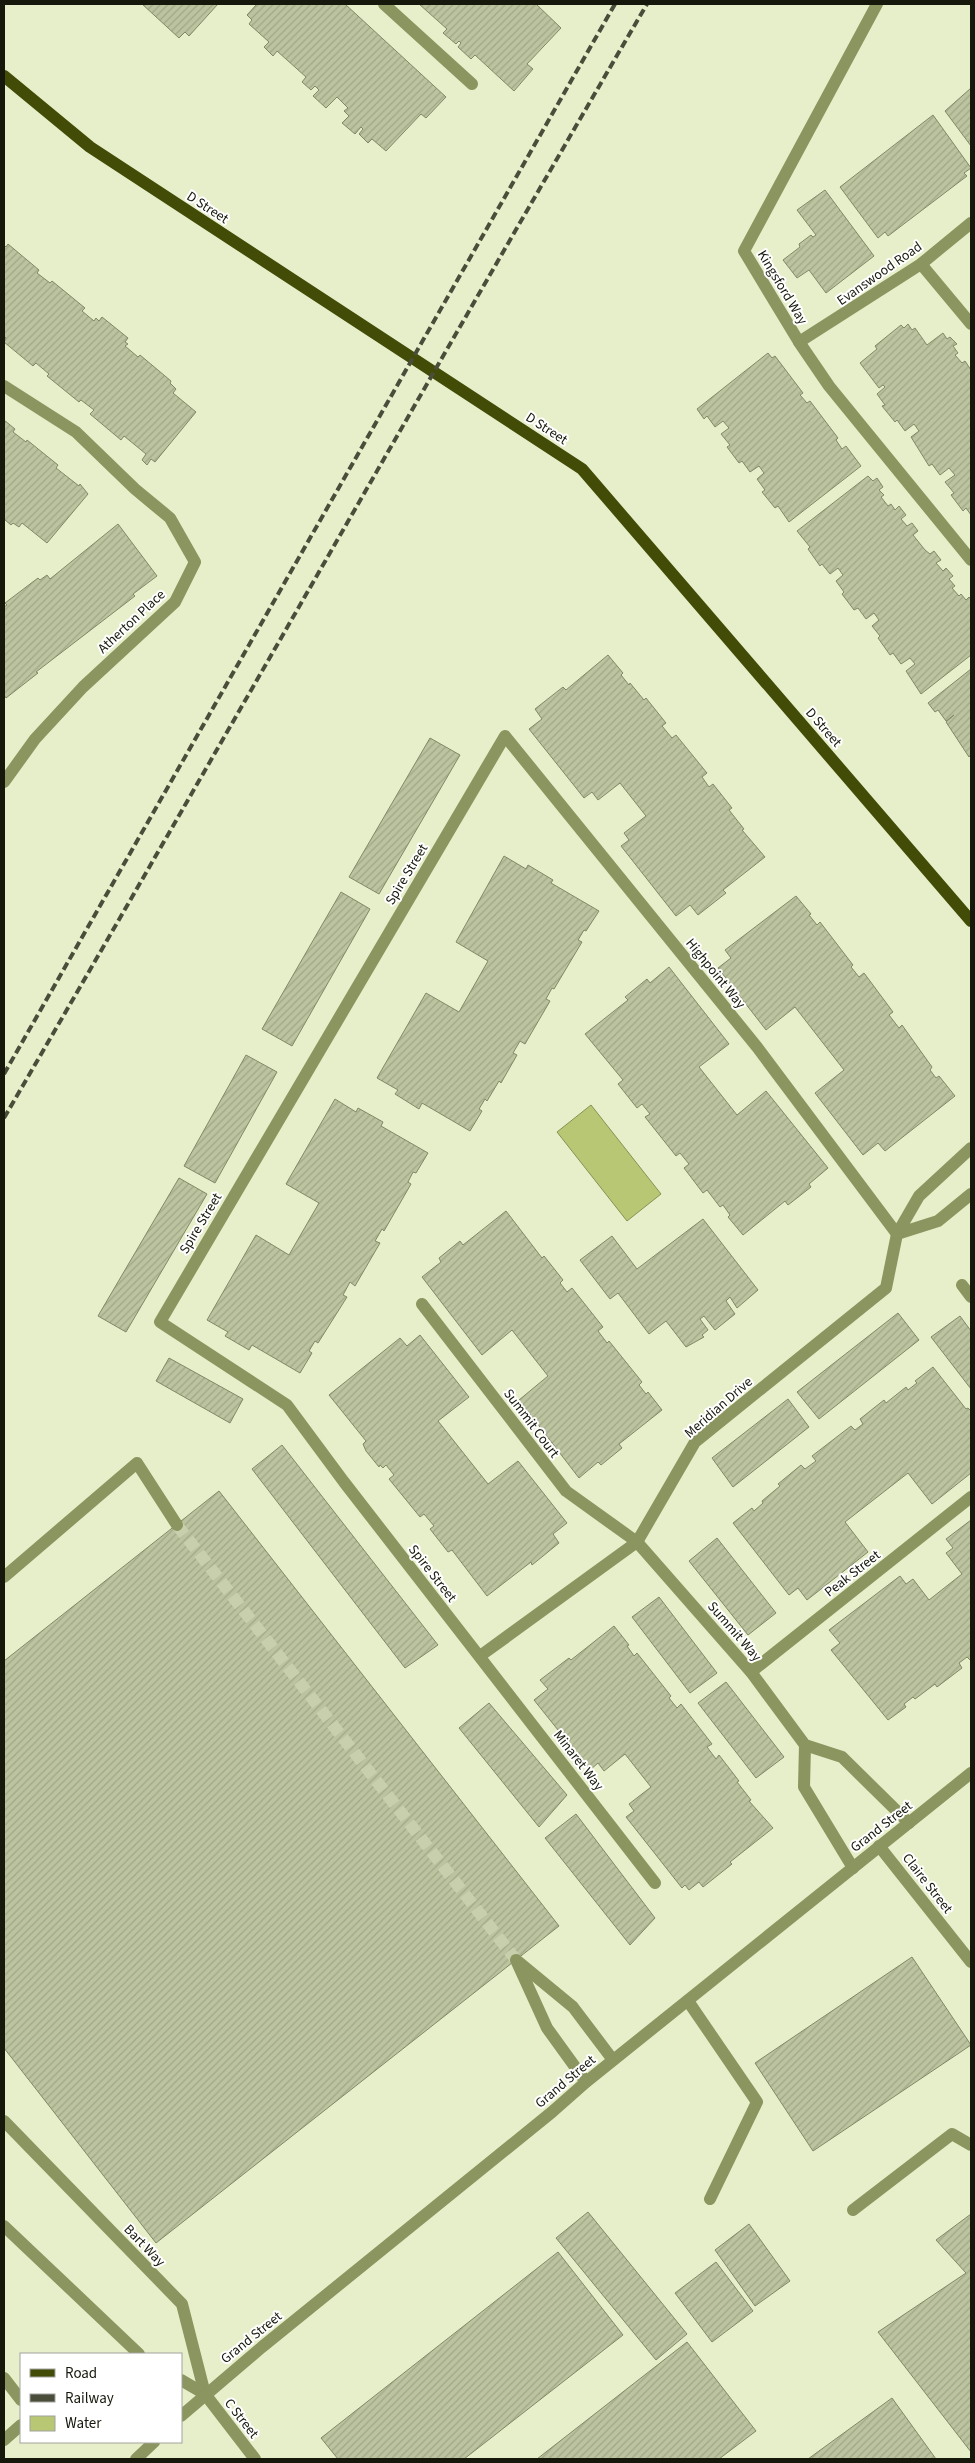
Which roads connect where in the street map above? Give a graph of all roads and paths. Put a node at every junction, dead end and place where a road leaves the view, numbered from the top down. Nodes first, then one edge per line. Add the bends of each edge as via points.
1 (384, 4) edge
2 (877, 4) edge
3 (4, 76) edge
4 (472, 84) dead end
5 (971, 223) edge
6 (921, 264) junction
7 (971, 324) edge
8 (799, 342) junction
9 (4, 386) edge
10 (971, 560) edge
11 (505, 736) joint
12 (4, 782) edge
13 (971, 921) edge
14 (971, 1148) edge
15 (971, 1194) edge
16 (898, 1234) junction
17 (962, 1285) dead end
18 (971, 1297) edge
19 (422, 1304) dead end
20 (971, 1497) edge
21 (177, 1524) tunnel mouth
22 (637, 1542) junction
23 (4, 1577) edge
24 (480, 1656) junction
25 (750, 1672) junction
26 (805, 1745) junction
27 (971, 1773) edge
28 (909, 1823) junction
29 (879, 1846) junction
30 (853, 1868) junction
31 (655, 1883) dead end
32 (971, 1962) edge
33 (688, 2001) junction
34 (613, 2060) junction
35 (586, 2082) junction
36 (4, 2121) edge
37 (971, 2145) edge
38 (710, 2199) dead end
39 (853, 2210) dead end
40 (4, 2226) edge
41 (138, 2353) edge
42 (4, 2378) edge
43 (182, 2381) edge
44 (205, 2394) junction
45 (20, 2399) edge
46 (182, 2415) edge
47 (20, 2426) edge
48 (4, 2440) edge
49 (153, 2443) edge
50 (136, 2459) edge
51 (255, 2459) edge

1 - 4 street
2 - 8 street, Kingsford Way via 744,251
3 - 13 main road, D Street via 90,147 582,469
5 - 6 street, Evanswood Road
6 - 7 street
6 - 8 street, Evanswood Road
8 - 10 street, Kingsford Way via 829,386
9 - 12 street, Atherton Place via 76,432 170,518 195,562 175,602 83,687 35,739
11 - 16 street, Highpoint Way via 757,1047
11 - 24 street, Spire Street via 160,1322 287,1405
14 - 16 street, Meridian Drive via 919,1196
15 - 16 street via 938,1221
16 - 22 street, Meridian Drive via 886,1288 696,1442
17 - 18 street
19 - 22 street, Summit Court via 566,1491
20 - 25 street, Peak Street
21 - 23 street via 137,1463
22 - 24 street, Meridian Drive
22 - 25 street, Summit Way
24 - 31 street, Minaret Way
25 - 26 street, Summit Way
26 - 28 street via 842,1757
26 - 30 street via 804,1787
27 - 28 street, Grand Street
28 - 29 street, Grand Street
29 - 30 street, Grand Street
29 - 32 street, Claire Street
30 - 33 street, Grand Street
33 - 34 street, Grand Street
33 - 38 street via 757,2102
34 - 35 street, Grand Street
34 - 35 street via 573,2007 516,1960 547,2028
35 - 44 street, Grand Street
36 - 44 street, Bart Way via 182,2304
37 - 39 street via 952,2134
40 - 41 street
42 - 45 street
43 - 44 street
44 - 46 street, Grand Street
44 - 51 street, C Street
47 - 48 street
49 - 50 street

